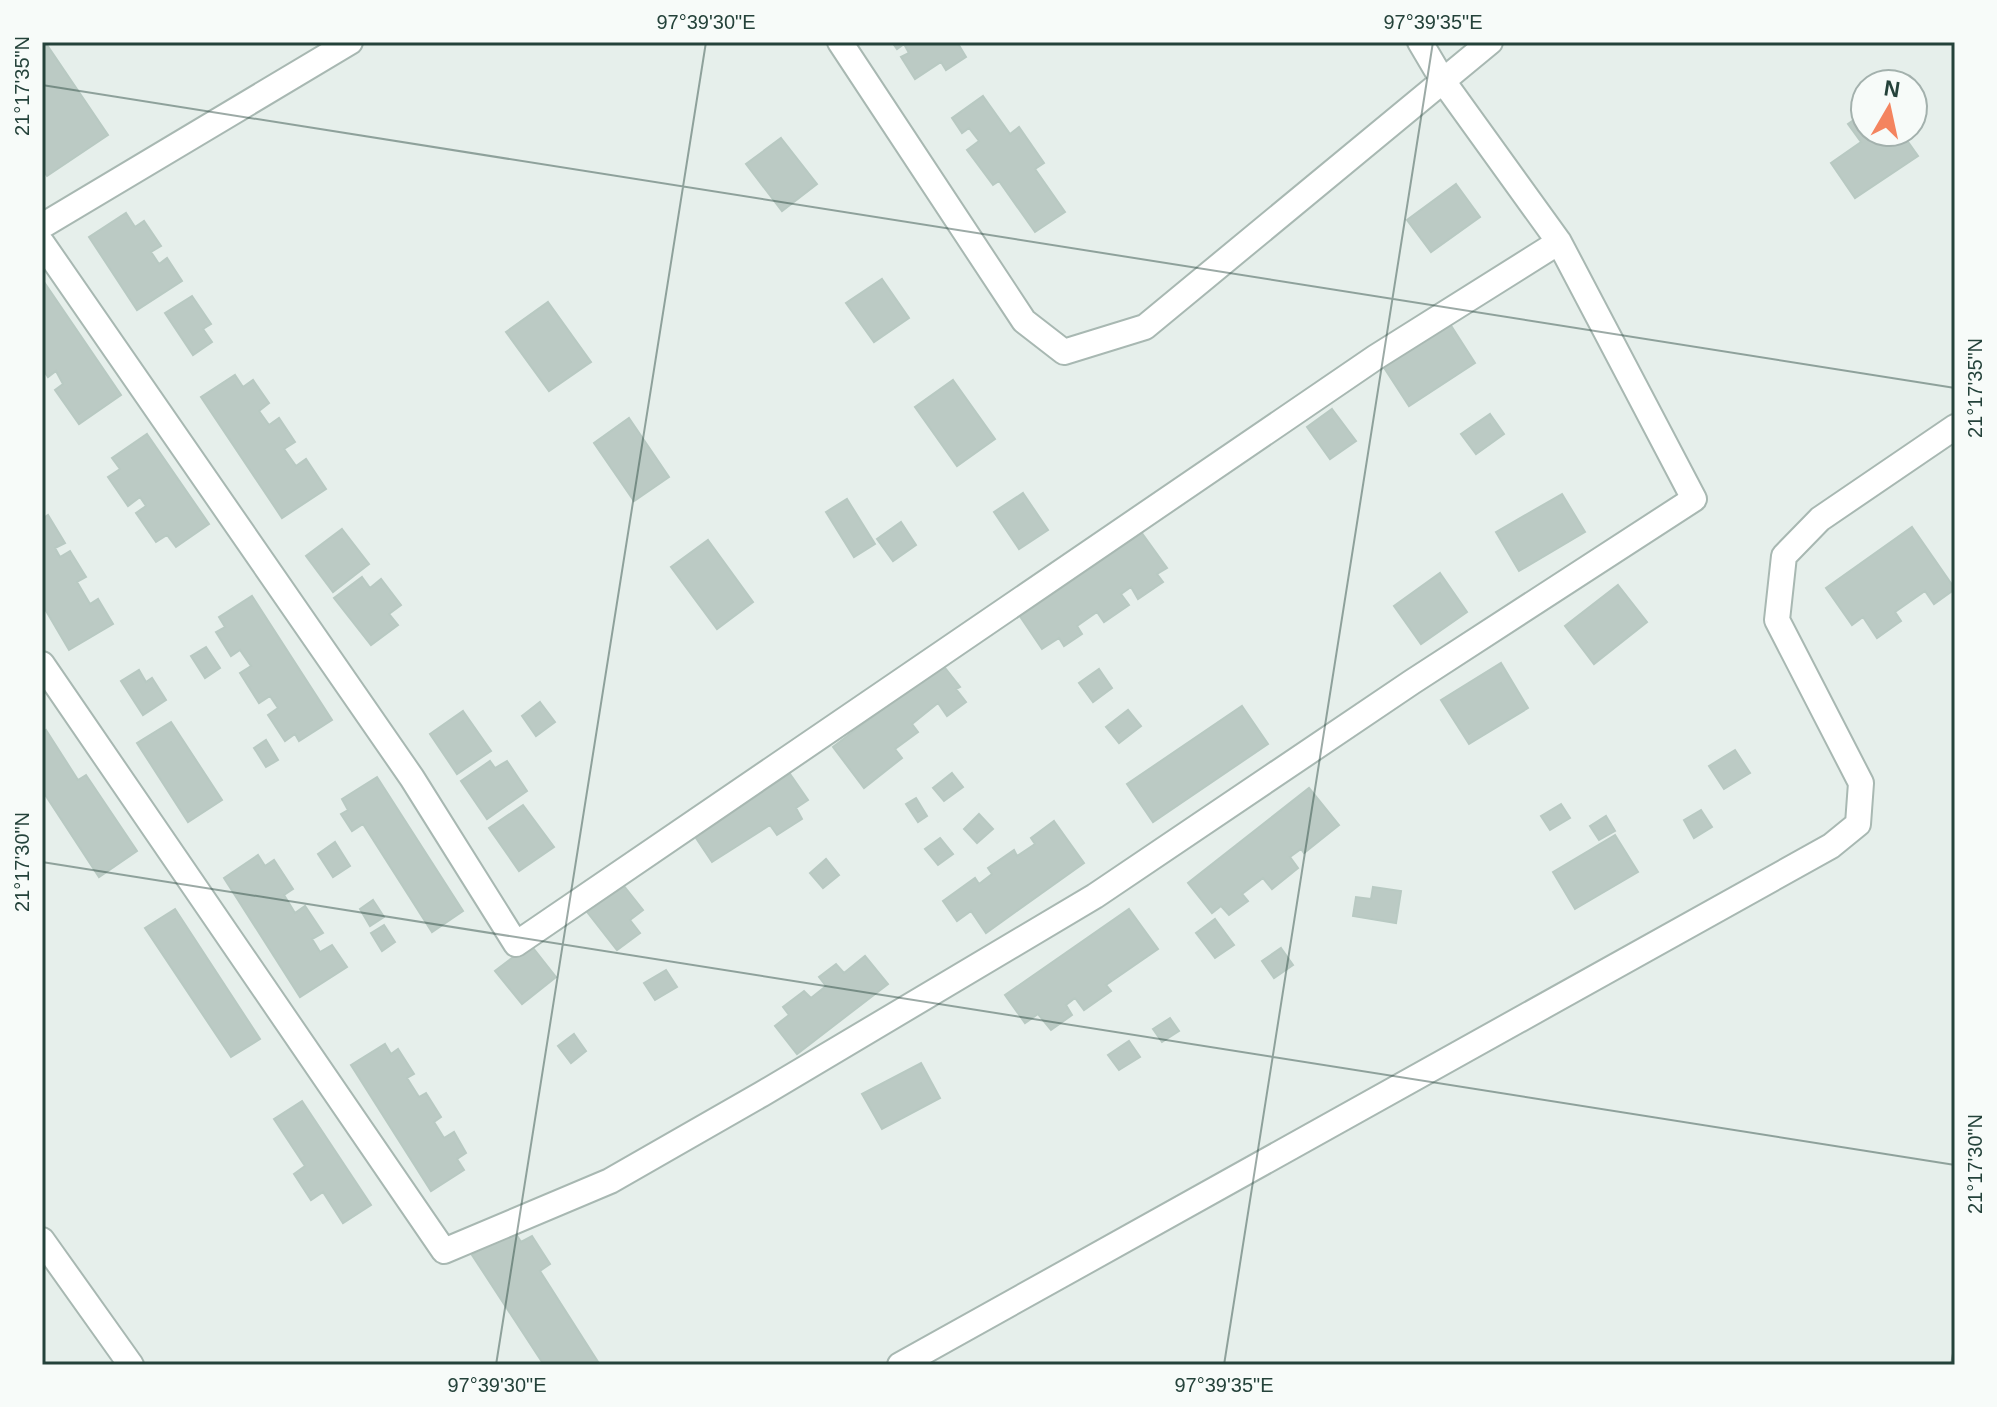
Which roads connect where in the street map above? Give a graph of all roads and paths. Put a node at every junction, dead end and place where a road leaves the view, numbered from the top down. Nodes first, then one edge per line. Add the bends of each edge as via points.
1 (350, 42) edge
2 (840, 42) edge
3 (1420, 42) edge
4 (1490, 42) edge
5 (1443, 81) junction
6 (42, 226) edge
7 (1559, 242) junction
8 (42, 243) edge
9 (1955, 427) edge
10 (42, 664) edge
11 (42, 1240) edge
12 (131, 1365) edge
13 (900, 1365) edge

1 - 6 street
2 - 5 street via 1024,321 1064,352 1145,327
3 - 5 street
4 - 5 street
5 - 7 street
7 - 8 street via 1363,366 516,944 412,778
7 - 10 street via 1694,499 1095,896 610,1181 444,1251
9 - 13 street via 1820,519 1784,556 1777,620 1861,783 1858,824 1831,846
11 - 12 street

